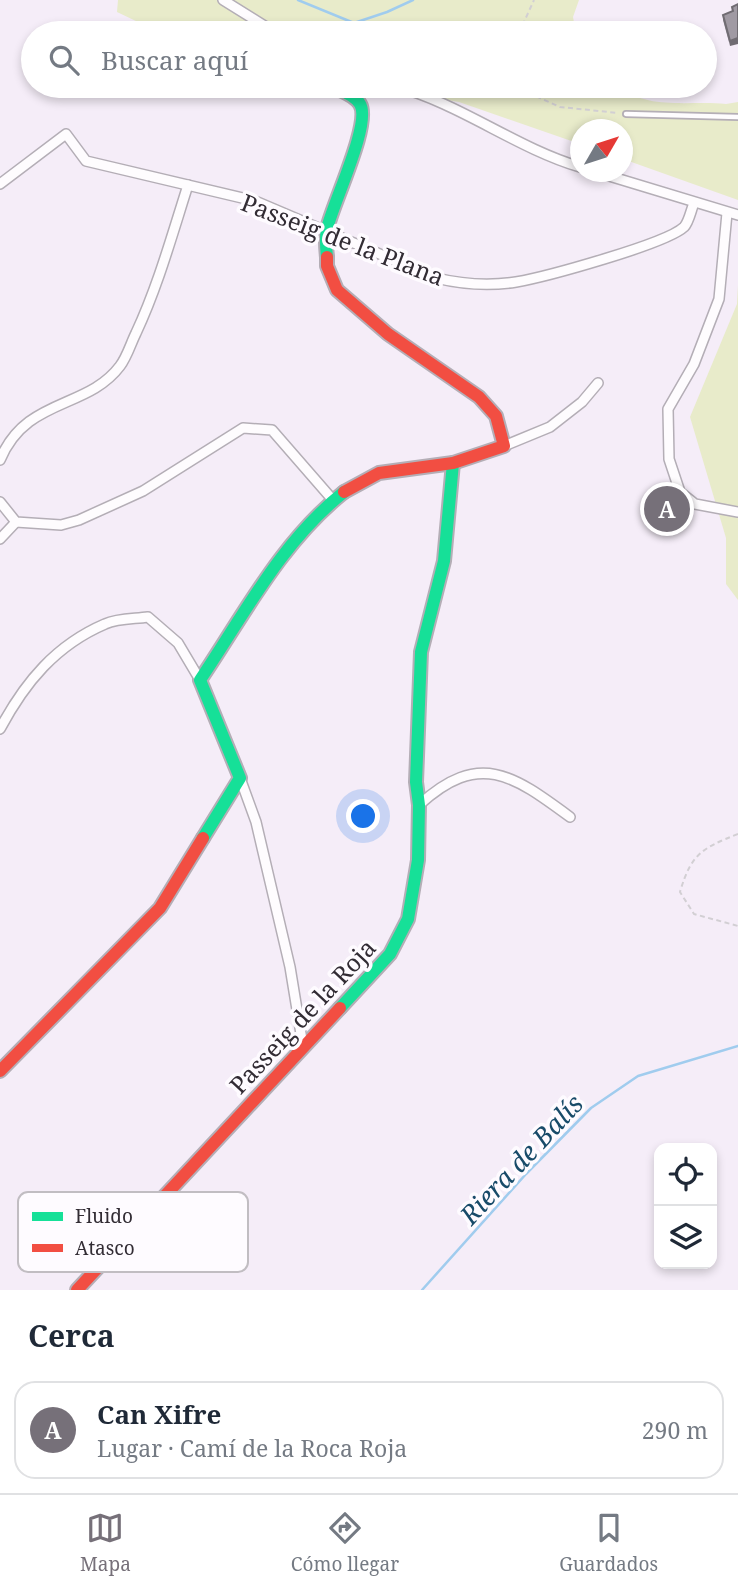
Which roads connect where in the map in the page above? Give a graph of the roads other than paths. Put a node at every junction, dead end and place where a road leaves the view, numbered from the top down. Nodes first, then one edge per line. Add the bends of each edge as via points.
1 (223, 0) edge
2 (257, 21) edge
3 (354, 98) edge
4 (427, 98) edge
5 (626, 114) road end
6 (738, 117) edge
7 (570, 164) edge
8 (628, 182) edge
9 (0, 184) edge
10 (188, 186) junction
11 (694, 203) junction
12 (727, 213) junction
13 (738, 215) edge
14 (326, 230) junction
15 (598, 383) dead end
16 (504, 446) junction
17 (0, 460) edge
18 (453, 463) junction
19 (332, 499) junction
20 (0, 502) edge
21 (738, 512) edge
22 (16, 522) junction
23 (0, 539) edge
24 (200, 680) junction
25 (0, 729) edge
26 (240, 778) junction
27 (419, 806) junction
28 (570, 817) dead end
29 (303, 1046) junction
30 (0, 1071) edge
31 (169, 1192) edge
32 (96, 1272) edge
33 (77, 1290) edge

1 - 2 street
3 - 14 street via 362,115 355,149
4 - 7 street
5 - 6 lane
8 - 11 street
9 - 10 street, Passeig de la Plana via 66,134 86,161
10 - 14 street, Passeig de la Plana via 255,201
10 - 17 street via 149,305 120,366 105,382 21,427
11 - 12 street
11 - 14 street, Passeig de la Plana via 685,226 666,238 515,282 455,283 436,278
12 - 13 street
12 - 21 street via 719,299 694,364 668,409 669,459 680,492 695,504
14 - 16 street via 327,266 337,290 387,334 480,397 496,416
15 - 16 street via 550,427
16 - 18 street
18 - 19 street via 378,473
18 - 27 street, Passeig de la Roja via 444,561 421,652
19 - 22 street via 272,430 243,428 143,491 79,520 61,525
19 - 24 street via 287,549
20 - 22 street
22 - 23 street
24 - 25 street via 178,643 148,617 107,623 54,655 18,696
24 - 26 street
26 - 29 street via 256,822
26 - 30 street via 160,908
27 - 28 street via 445,784 467,774 490,773 518,782
27 - 29 street, Passeig de la Roja via 418,860 408,919 390,954
29 - 31 street, Passeig de la Roja
32 - 33 street, Passeig de la Roja

